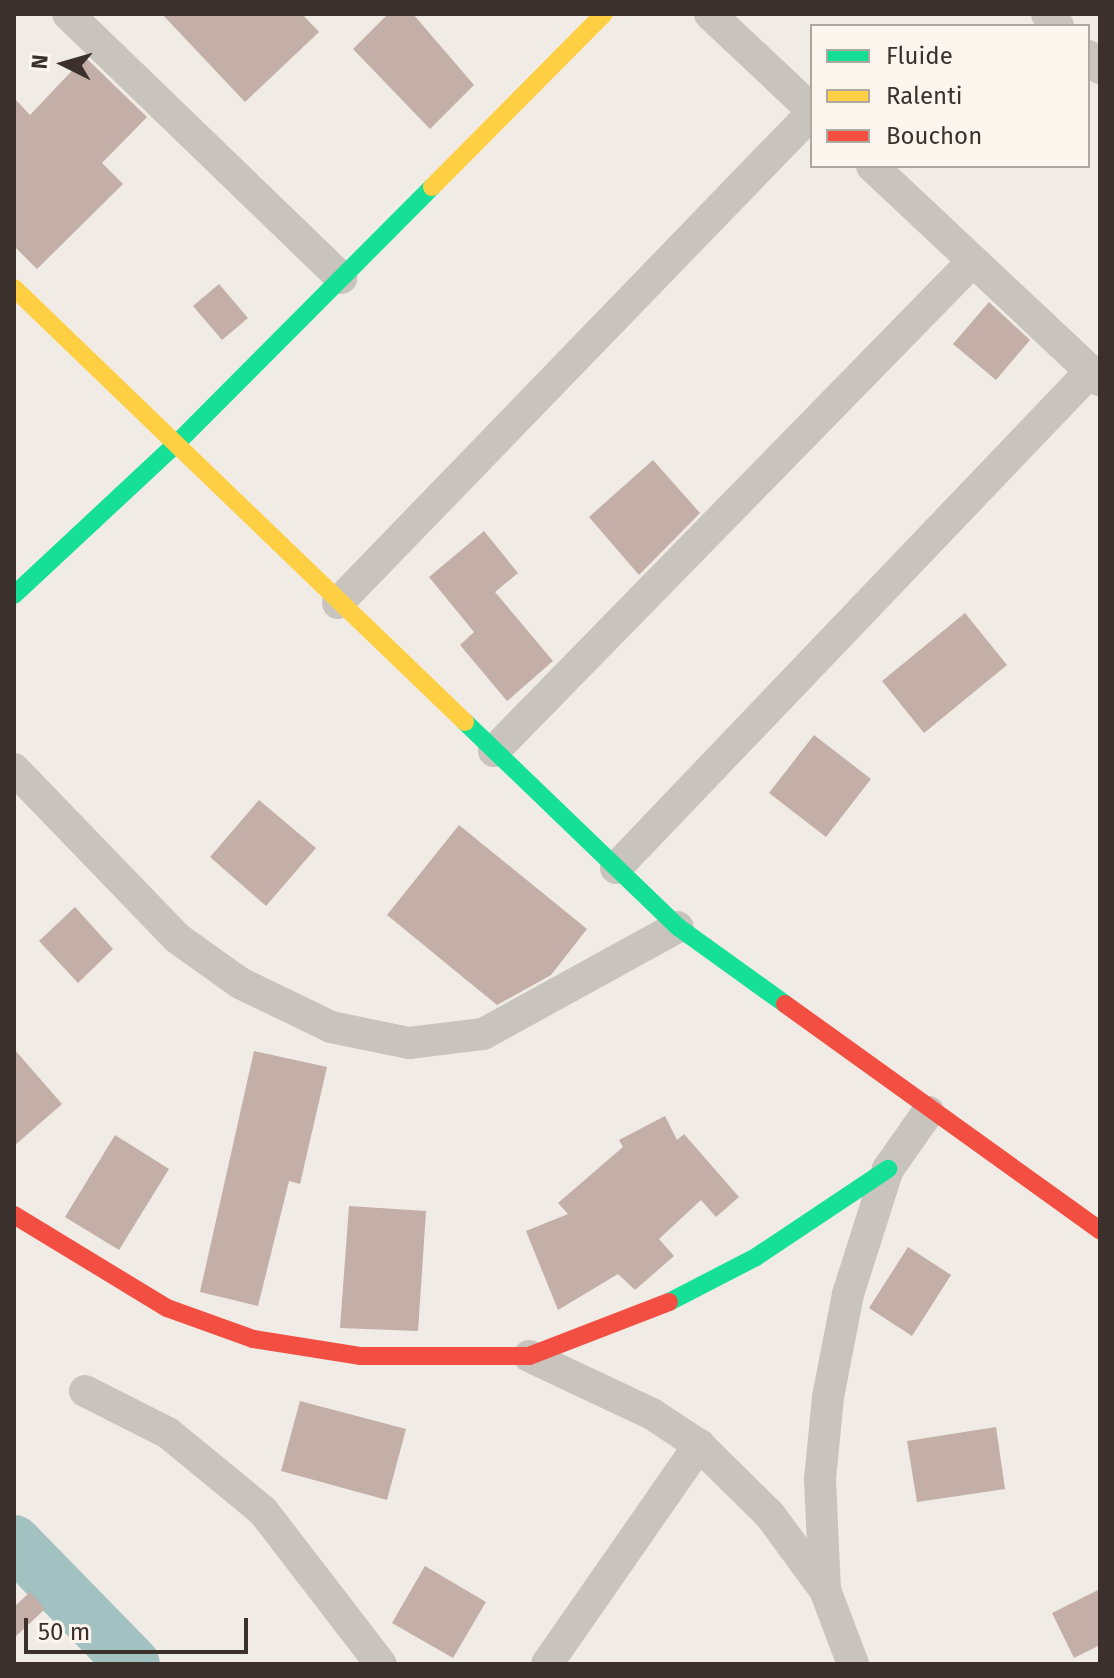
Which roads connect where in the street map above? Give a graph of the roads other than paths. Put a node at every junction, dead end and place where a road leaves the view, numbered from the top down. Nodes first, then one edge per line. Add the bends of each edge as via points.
1 (68, 14) edge
2 (604, 14) edge
3 (710, 14) edge
4 (810, 109) edge
5 (810, 113) edge
6 (874, 168) edge
7 (973, 261) junction
8 (341, 278) junction
9 (14, 288) edge
10 (1095, 376) edge
11 (174, 446) junction
12 (14, 595) edge
13 (338, 603) junction
14 (494, 751) junction
15 (14, 769) edge
16 (616, 868) junction
17 (678, 927) junction
18 (928, 1112) junction
19 (888, 1169) junction
20 (14, 1215) edge
21 (1100, 1230) edge
22 (529, 1356) junction
23 (85, 1391) dead end
24 (699, 1445) junction
25 (825, 1590) junction
26 (381, 1664) edge
27 (547, 1664) edge
28 (853, 1664) edge

1 - 8 street
2 - 8 street
3 - 4 street
5 - 13 street
6 - 7 street
7 - 10 street
7 - 14 street
8 - 11 street
9 - 11 street
10 - 16 street
11 - 12 street
11 - 13 street
13 - 14 street
14 - 16 street
15 - 17 street via 177,938 240,983 331,1027 409,1043 483,1034
16 - 17 street
17 - 18 street
18 - 19 street
18 - 21 street
19 - 22 street via 756,1257 672,1301
19 - 25 street via 848,1294 828,1397 820,1479
20 - 22 street via 167,1308 253,1339 360,1356
22 - 24 street via 652,1414
23 - 26 street via 168,1433 263,1511
24 - 25 street via 770,1515
24 - 27 street
25 - 28 street

